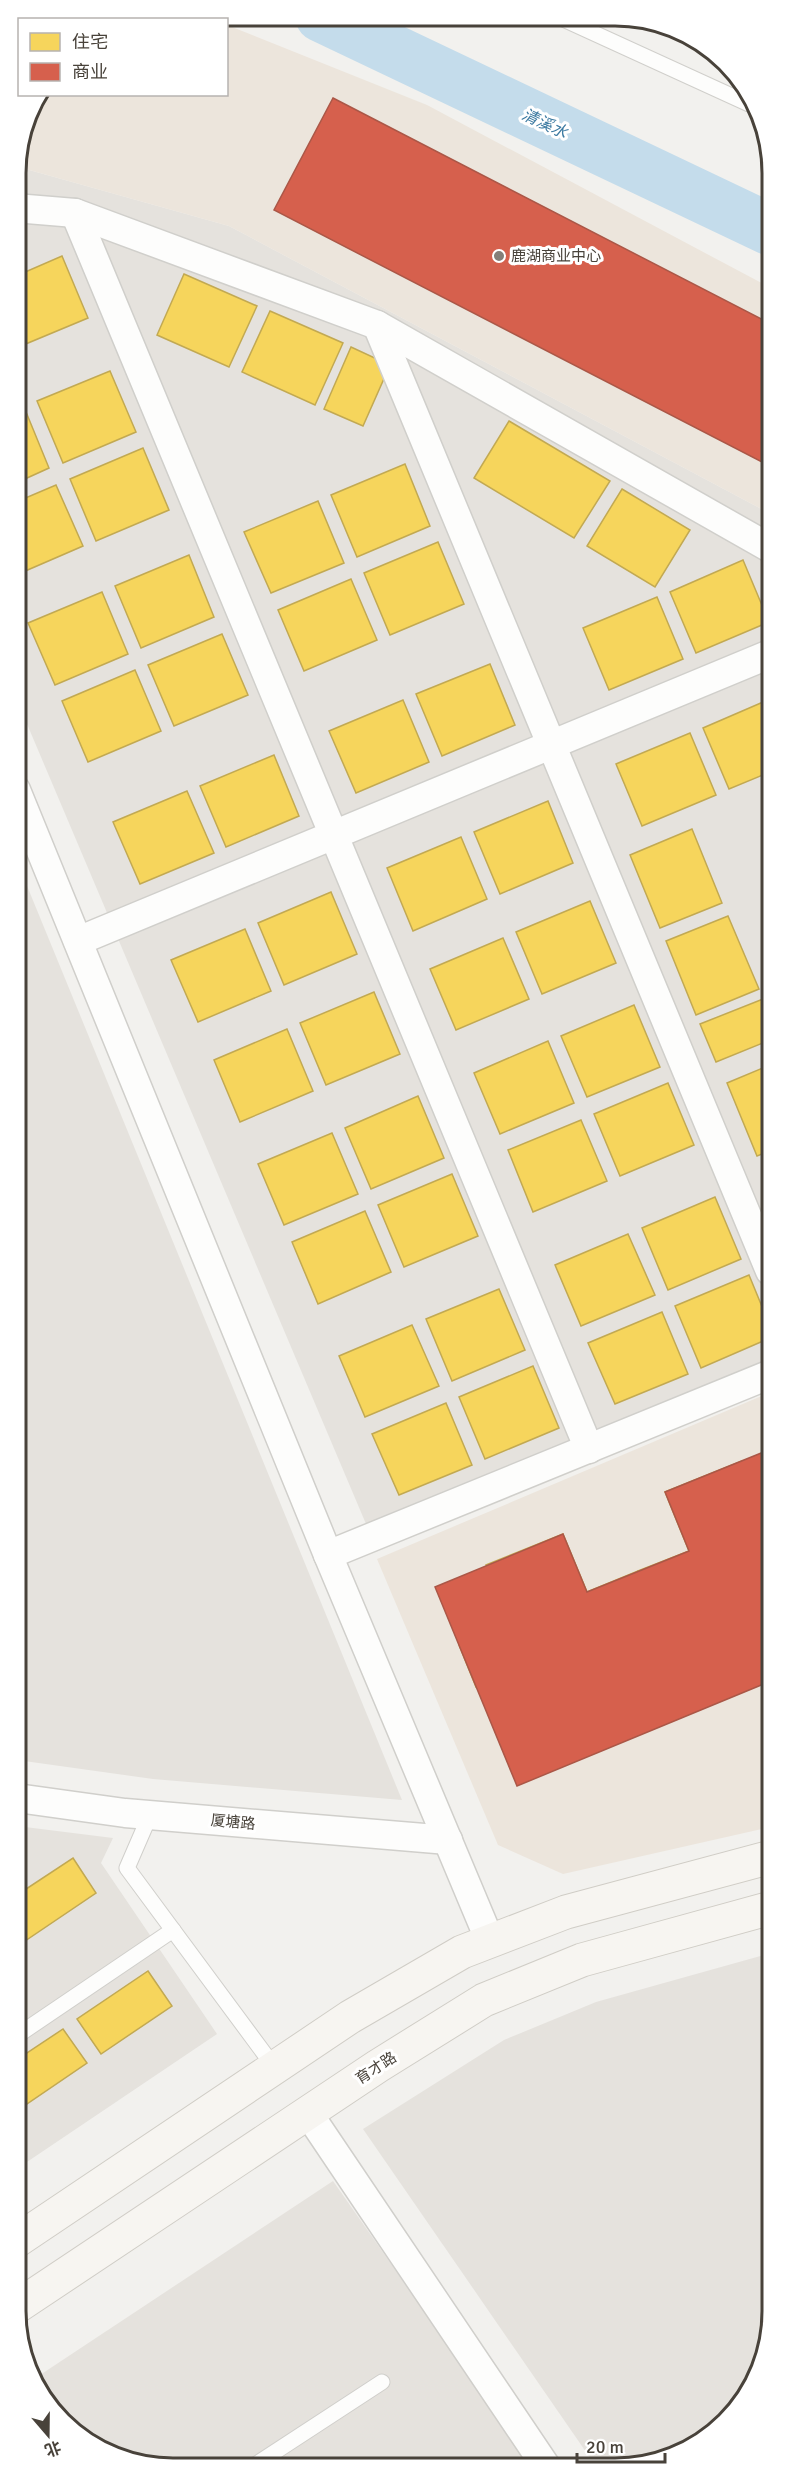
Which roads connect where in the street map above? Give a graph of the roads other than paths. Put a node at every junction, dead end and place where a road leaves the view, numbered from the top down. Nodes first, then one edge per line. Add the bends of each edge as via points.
1 (578, 26) edge
2 (743, 101) edge
3 (26, 209) edge
4 (75, 213) junction
5 (377, 325) junction
6 (762, 543) edge
7 (762, 657) edge
8 (552, 744) junction
9 (26, 814) edge
10 (334, 835) junction
11 (78, 941) junction
12 (761, 1250) edge
13 (761, 1378) edge
14 (589, 1449) junction
15 (328, 1555) junction
16 (26, 1799) edge
17 (150, 1815) junction
18 (448, 1840) junction
19 (761, 1860) edge
20 (761, 1911) edge
21 (173, 1930) junction
22 (490, 1941) junction
23 (26, 2030) edge
24 (274, 2068) junction
25 (308, 2113) junction
26 (26, 2235) edge
27 (26, 2301) edge
28 (381, 2382) dead end
29 (267, 2457) edge
30 (540, 2457) edge

1 - 2 lane
3 - 4 street
4 - 5 street
4 - 10 street
5 - 6 street
5 - 8 street
7 - 8 street
8 - 10 street
8 - 12 street
9 - 11 street
10 - 11 street
10 - 14 street
11 - 15 street
13 - 14 street
14 - 15 street
15 - 18 street
16 - 17 street, 厦塘路
17 - 18 street, 厦塘路
17 - 21 lane via 127,1868
18 - 22 street
19 - 22 main road via 566,1911
20 - 25 main road, 育才路 via 582,1960 484,2000
21 - 23 lane
21 - 24 lane
22 - 24 main road via 441,1964
24 - 26 main road
25 - 27 main road, 育才路
25 - 30 street
28 - 29 lane

